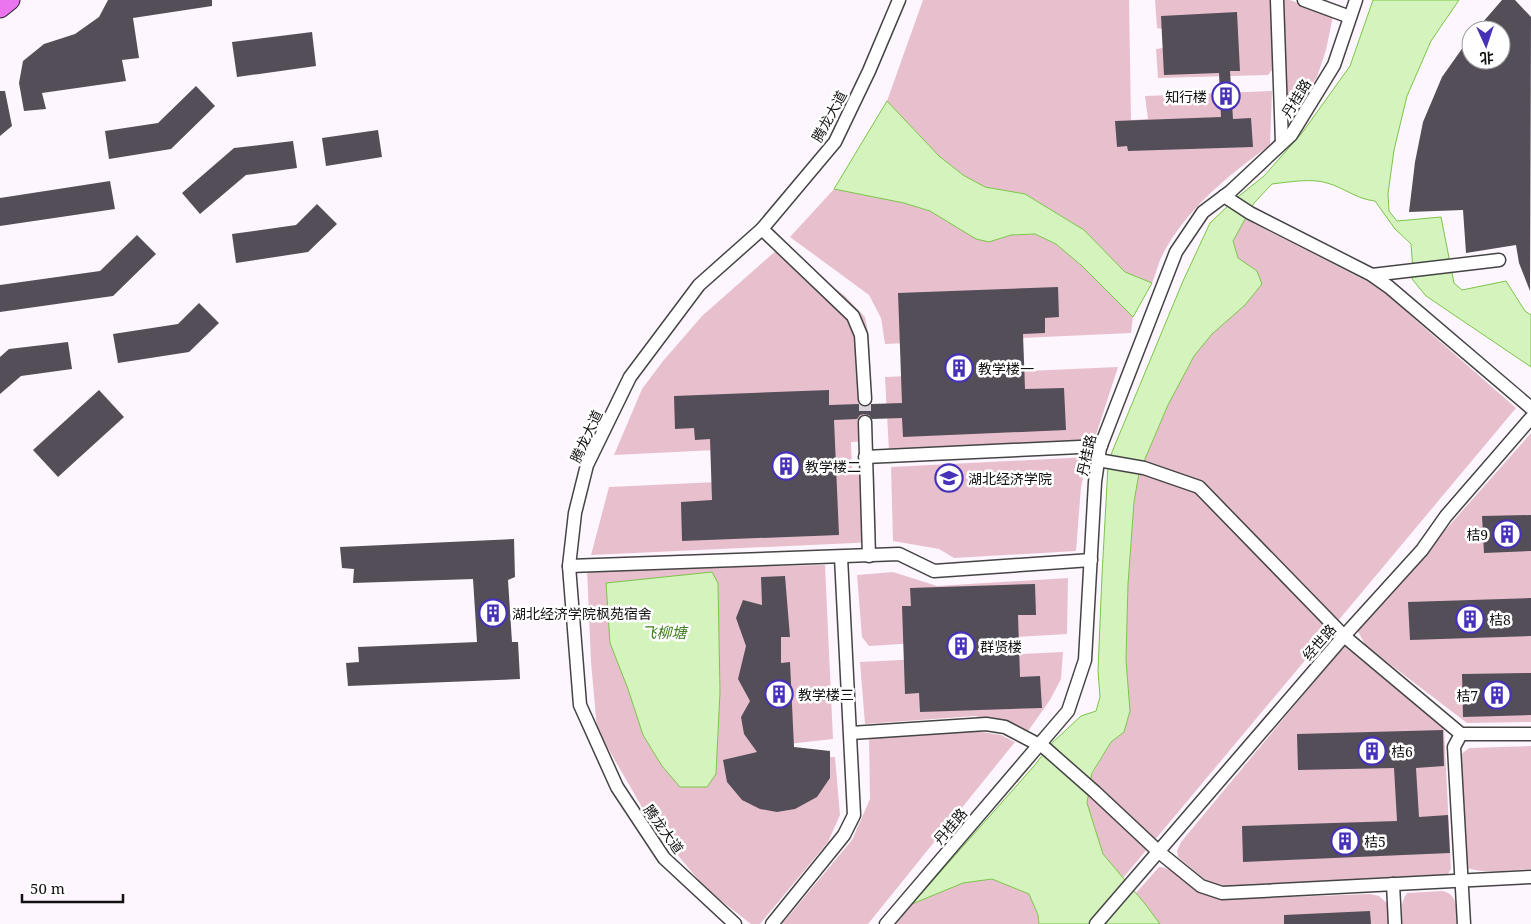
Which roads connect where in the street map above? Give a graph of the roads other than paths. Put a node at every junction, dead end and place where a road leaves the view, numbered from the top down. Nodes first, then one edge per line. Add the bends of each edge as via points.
1 (10, 0) edge
2 (899, 0) edge
3 (1277, 0) edge
4 (1304, 0) edge
5 (1356, 0) edge
6 (0, 8) edge
7 (1350, 17) junction
8 (1282, 143) junction
9 (1225, 197) junction
10 (762, 229) junction
11 (1499, 260) dead end
12 (1372, 274) junction
13 (865, 399) tunnel mouth
14 (1531, 408) edge
15 (1531, 418) edge
16 (865, 422) tunnel mouth
17 (1101, 446) junction
18 (865, 457) junction
19 (1102, 461) junction
20 (869, 556) junction
21 (841, 557) junction
22 (1090, 560) junction
23 (569, 566) junction
24 (1344, 636) junction
25 (851, 733) junction
26 (1462, 734) junction
27 (1531, 734) edge
28 (1042, 746) junction
29 (1159, 852) junction
30 (1531, 877) edge
31 (1462, 881) junction
32 (1393, 884) junction
33 (736, 924) edge
34 (772, 924) edge
35 (886, 924) edge
36 (1096, 924) edge
37 (1395, 924) edge
38 (1464, 924) edge

1 - 6 main road
2 - 10 street, 腾龙大道 via 835,142
3 - 8 street
4 - 7 street
5 - 7 street, 丹桂路
7 - 8 street, 丹桂路 via 1334,65 1291,135
8 - 9 street, 丹桂路
9 - 12 street via 1250,213
9 - 17 street, 丹桂路 via 1203,212 1176,252
10 - 13 street via 853,316 861,335
10 - 23 street, 腾龙大道 via 700,285 630,377 587,465 575,513
11 - 12 street
12 - 14 street
15 - 24 street, 经世路 via 1446,516 1422,550
16 - 18 street
17 - 18 street
17 - 19 street, 丹桂路
18 - 20 street
19 - 22 street, 丹桂路 via 1095,482
19 - 24 street via 1144,468 1199,487
20 - 21 street
20 - 22 street via 899,554 934,571
21 - 23 street
21 - 25 street
22 - 28 street, 丹桂路 via 1085,660 1068,711
23 - 33 street, 腾龙大道 via 580,705 617,787 664,858
24 - 26 street
24 - 29 street, 经世路
25 - 28 street via 986,724 1006,726
25 - 34 street via 854,815 844,835
26 - 27 street
26 - 31 street via 1454,747
28 - 29 street
28 - 35 street, 丹桂路
29 - 32 street via 1201,886 1222,893
29 - 36 street, 经世路
30 - 31 street
31 - 32 street
31 - 38 street
32 - 37 street

